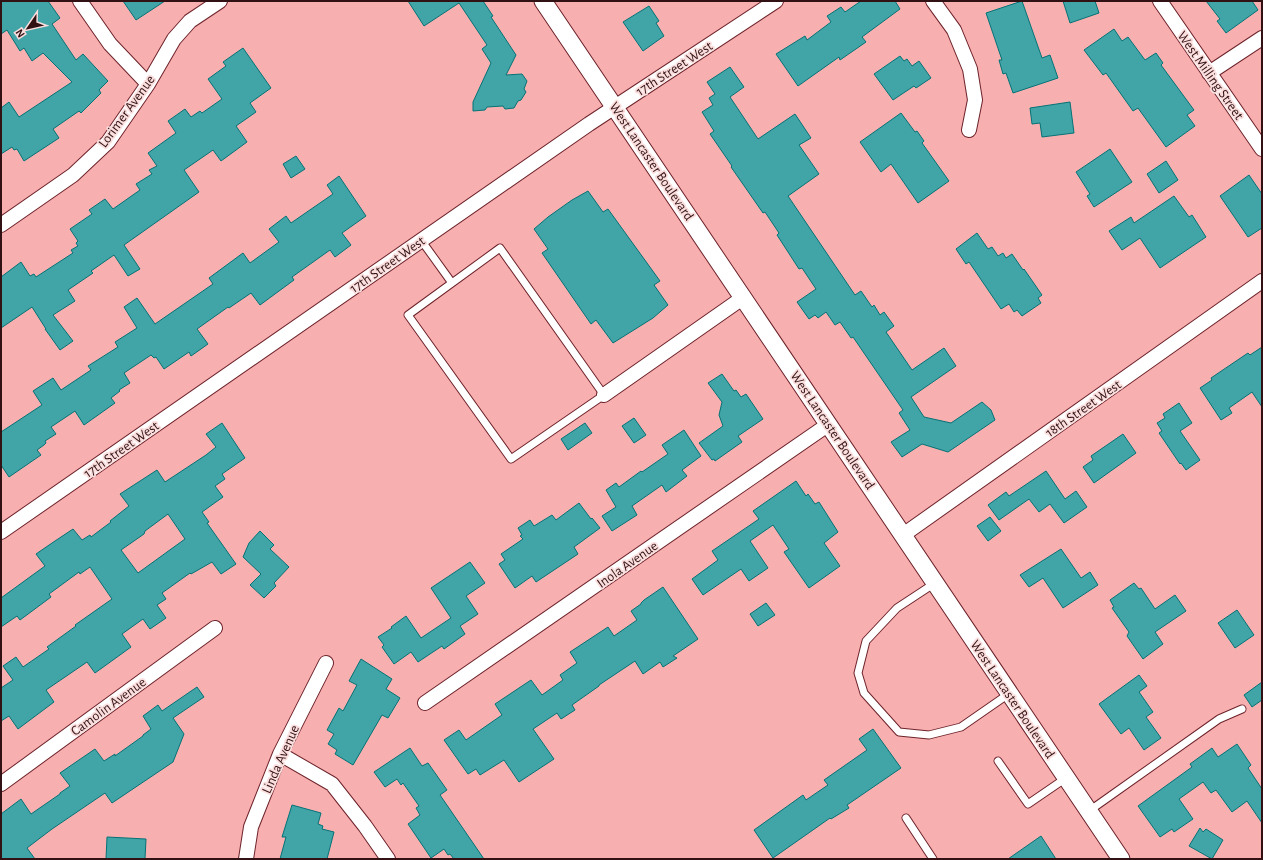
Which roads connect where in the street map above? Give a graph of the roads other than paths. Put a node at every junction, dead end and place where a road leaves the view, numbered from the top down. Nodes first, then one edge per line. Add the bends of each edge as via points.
1 (80, 1) edge
2 (220, 1) edge
3 (543, 1) edge
4 (776, 1) edge
5 (932, 1) edge
6 (1160, 1) edge
7 (1262, 38) edge
8 (1210, 73) junction
9 (148, 84) junction
10 (614, 107) junction
11 (969, 130) dead end
12 (1262, 148) edge
13 (1, 225) edge
14 (421, 240) junction
15 (1262, 281) edge
16 (452, 283) junction
17 (744, 297) junction
18 (604, 395) junction
19 (830, 424) junction
20 (1, 532) edge
21 (903, 535) junction
22 (935, 582) junction
23 (215, 628) dead end
24 (326, 663) dead end
25 (1010, 693) junction
26 (426, 703) dead end
27 (1242, 709) dead end
28 (280, 754) junction
29 (998, 760) dead end
30 (1066, 778) junction
31 (1, 784) edge
32 (1089, 811) junction
33 (906, 818) dead end
34 (246, 859) edge
35 (388, 859) edge
36 (933, 859) edge
37 (1121, 859) edge

1 - 9 street via 110,44
2 - 9 street, Lorimer Avenue via 190,21 174,39
3 - 10 street, West Lancaster Boulevard
4 - 10 street, 17th Street West
5 - 11 street via 954,30 970,69 975,100
6 - 8 street, West Milling Street
7 - 8 street
8 - 12 street, West Milling Street
9 - 13 street, Lorimer Avenue via 108,142 72,175
10 - 14 street, 17th Street West
10 - 17 street, West Lancaster Boulevard
14 - 16 lane
14 - 20 street, 17th Street West
15 - 21 street, 18th Street West
16 - 18 lane via 500,248
16 - 18 lane via 408,316 511,460
17 - 18 street
17 - 19 street, West Lancaster Boulevard
19 - 21 street, West Lancaster Boulevard
19 - 26 street, Inola Avenue
21 - 22 street, West Lancaster Boulevard
22 - 25 street, West Lancaster Boulevard
22 - 25 lane via 897,608 866,641 858,672 864,693 899,732 929,735 961,727
23 - 31 street, Camolin Avenue
24 - 28 street, Linda Avenue
25 - 30 street, West Lancaster Boulevard
27 - 32 lane via 1219,719
28 - 34 street, Linda Avenue via 251,827
28 - 35 street via 332,784
29 - 30 lane via 1028,804
30 - 32 street, West Lancaster Boulevard
32 - 37 street, West Lancaster Boulevard
33 - 36 lane

